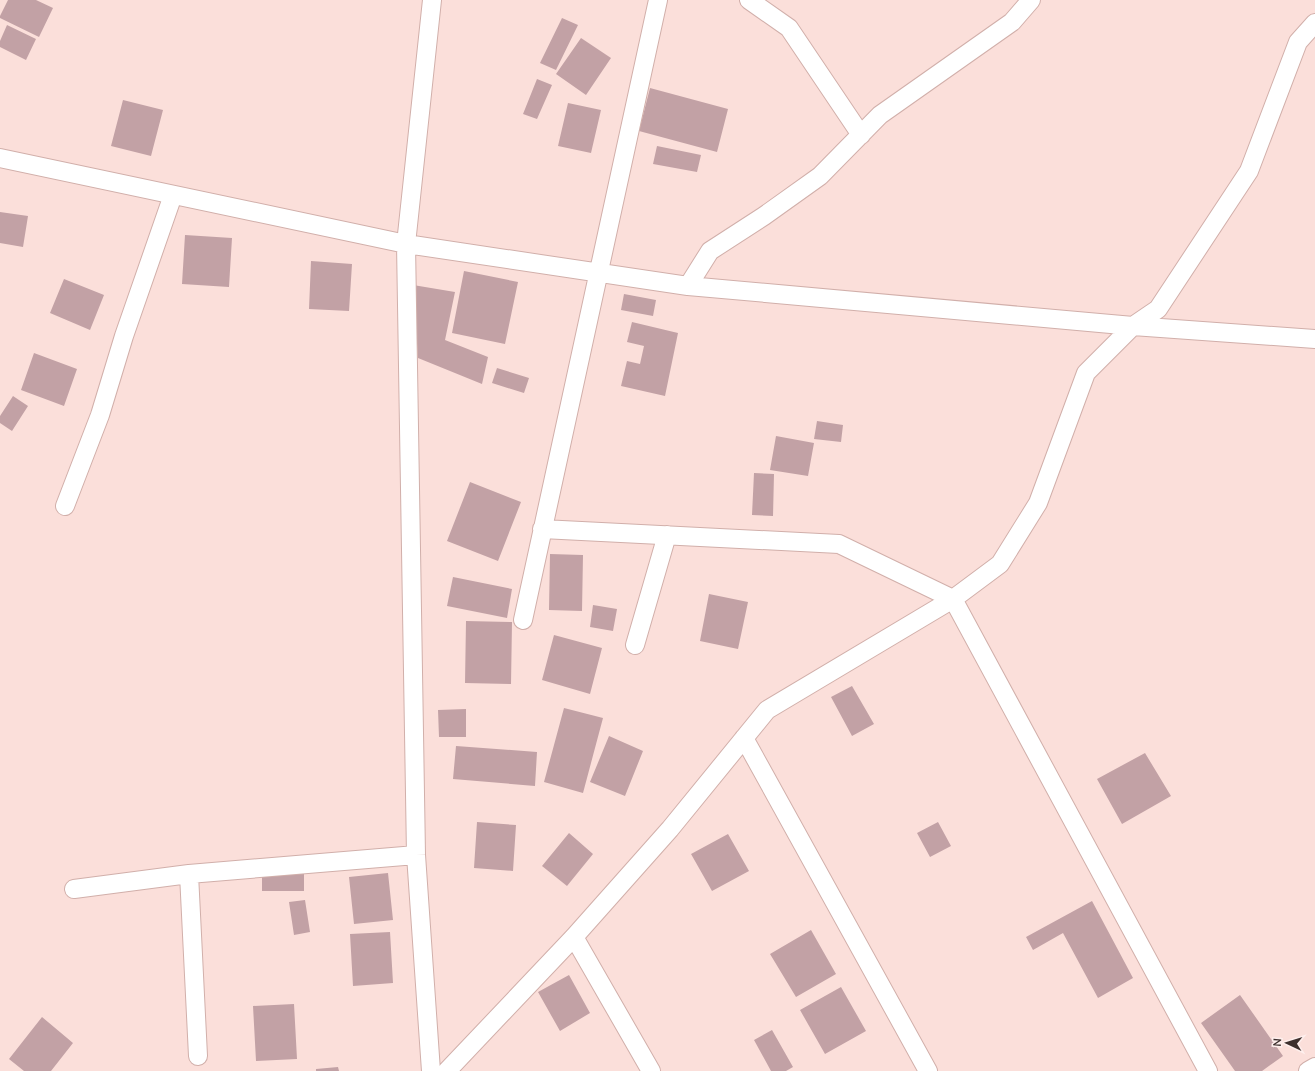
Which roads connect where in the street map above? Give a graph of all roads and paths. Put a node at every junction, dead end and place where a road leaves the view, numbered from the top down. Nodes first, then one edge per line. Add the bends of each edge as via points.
1 (432, 0) edge
2 (658, 0) edge
3 (749, 0) edge
4 (1031, 0) edge
5 (1315, 23) edge
6 (861, 135) junction
7 (0, 158) edge
8 (172, 195) junction
9 (406, 244) junction
10 (598, 273) junction
11 (688, 286) junction
12 (1133, 326) junction
13 (1315, 339) edge
14 (65, 506) dead end
15 (542, 529) junction
16 (667, 535) junction
17 (953, 599) junction
18 (523, 620) dead end
19 (635, 646) dead end
20 (744, 738) junction
21 (416, 854) junction
22 (189, 874) junction
23 (74, 889) dead end
24 (574, 937) junction
25 (198, 1056) dead end
26 (1315, 1067) edge
27 (431, 1071) edge
28 (447, 1071) edge
29 (651, 1071) edge
30 (928, 1071) edge
31 (1208, 1071) edge
32 (1308, 1071) edge

1 - 9 street
2 - 10 street
3 - 6 street via 789,28
4 - 6 street via 1012,22 880,115
5 - 12 street via 1298,42 1250,171 1158,309
6 - 11 street via 820,176 710,251
7 - 8 street
8 - 9 street
8 - 14 street via 100,415
9 - 10 street
9 - 21 street
10 - 11 street
10 - 15 street
11 - 12 street
12 - 13 street
12 - 17 street via 1086,373 1038,503 1000,564
15 - 16 street
15 - 18 street
16 - 17 street via 838,544
16 - 19 street
17 - 20 street via 767,710
17 - 31 street
20 - 24 street via 670,829
20 - 30 street
21 - 22 street
21 - 27 street
22 - 23 street
22 - 25 street
24 - 28 street
24 - 29 street
26 - 32 street

